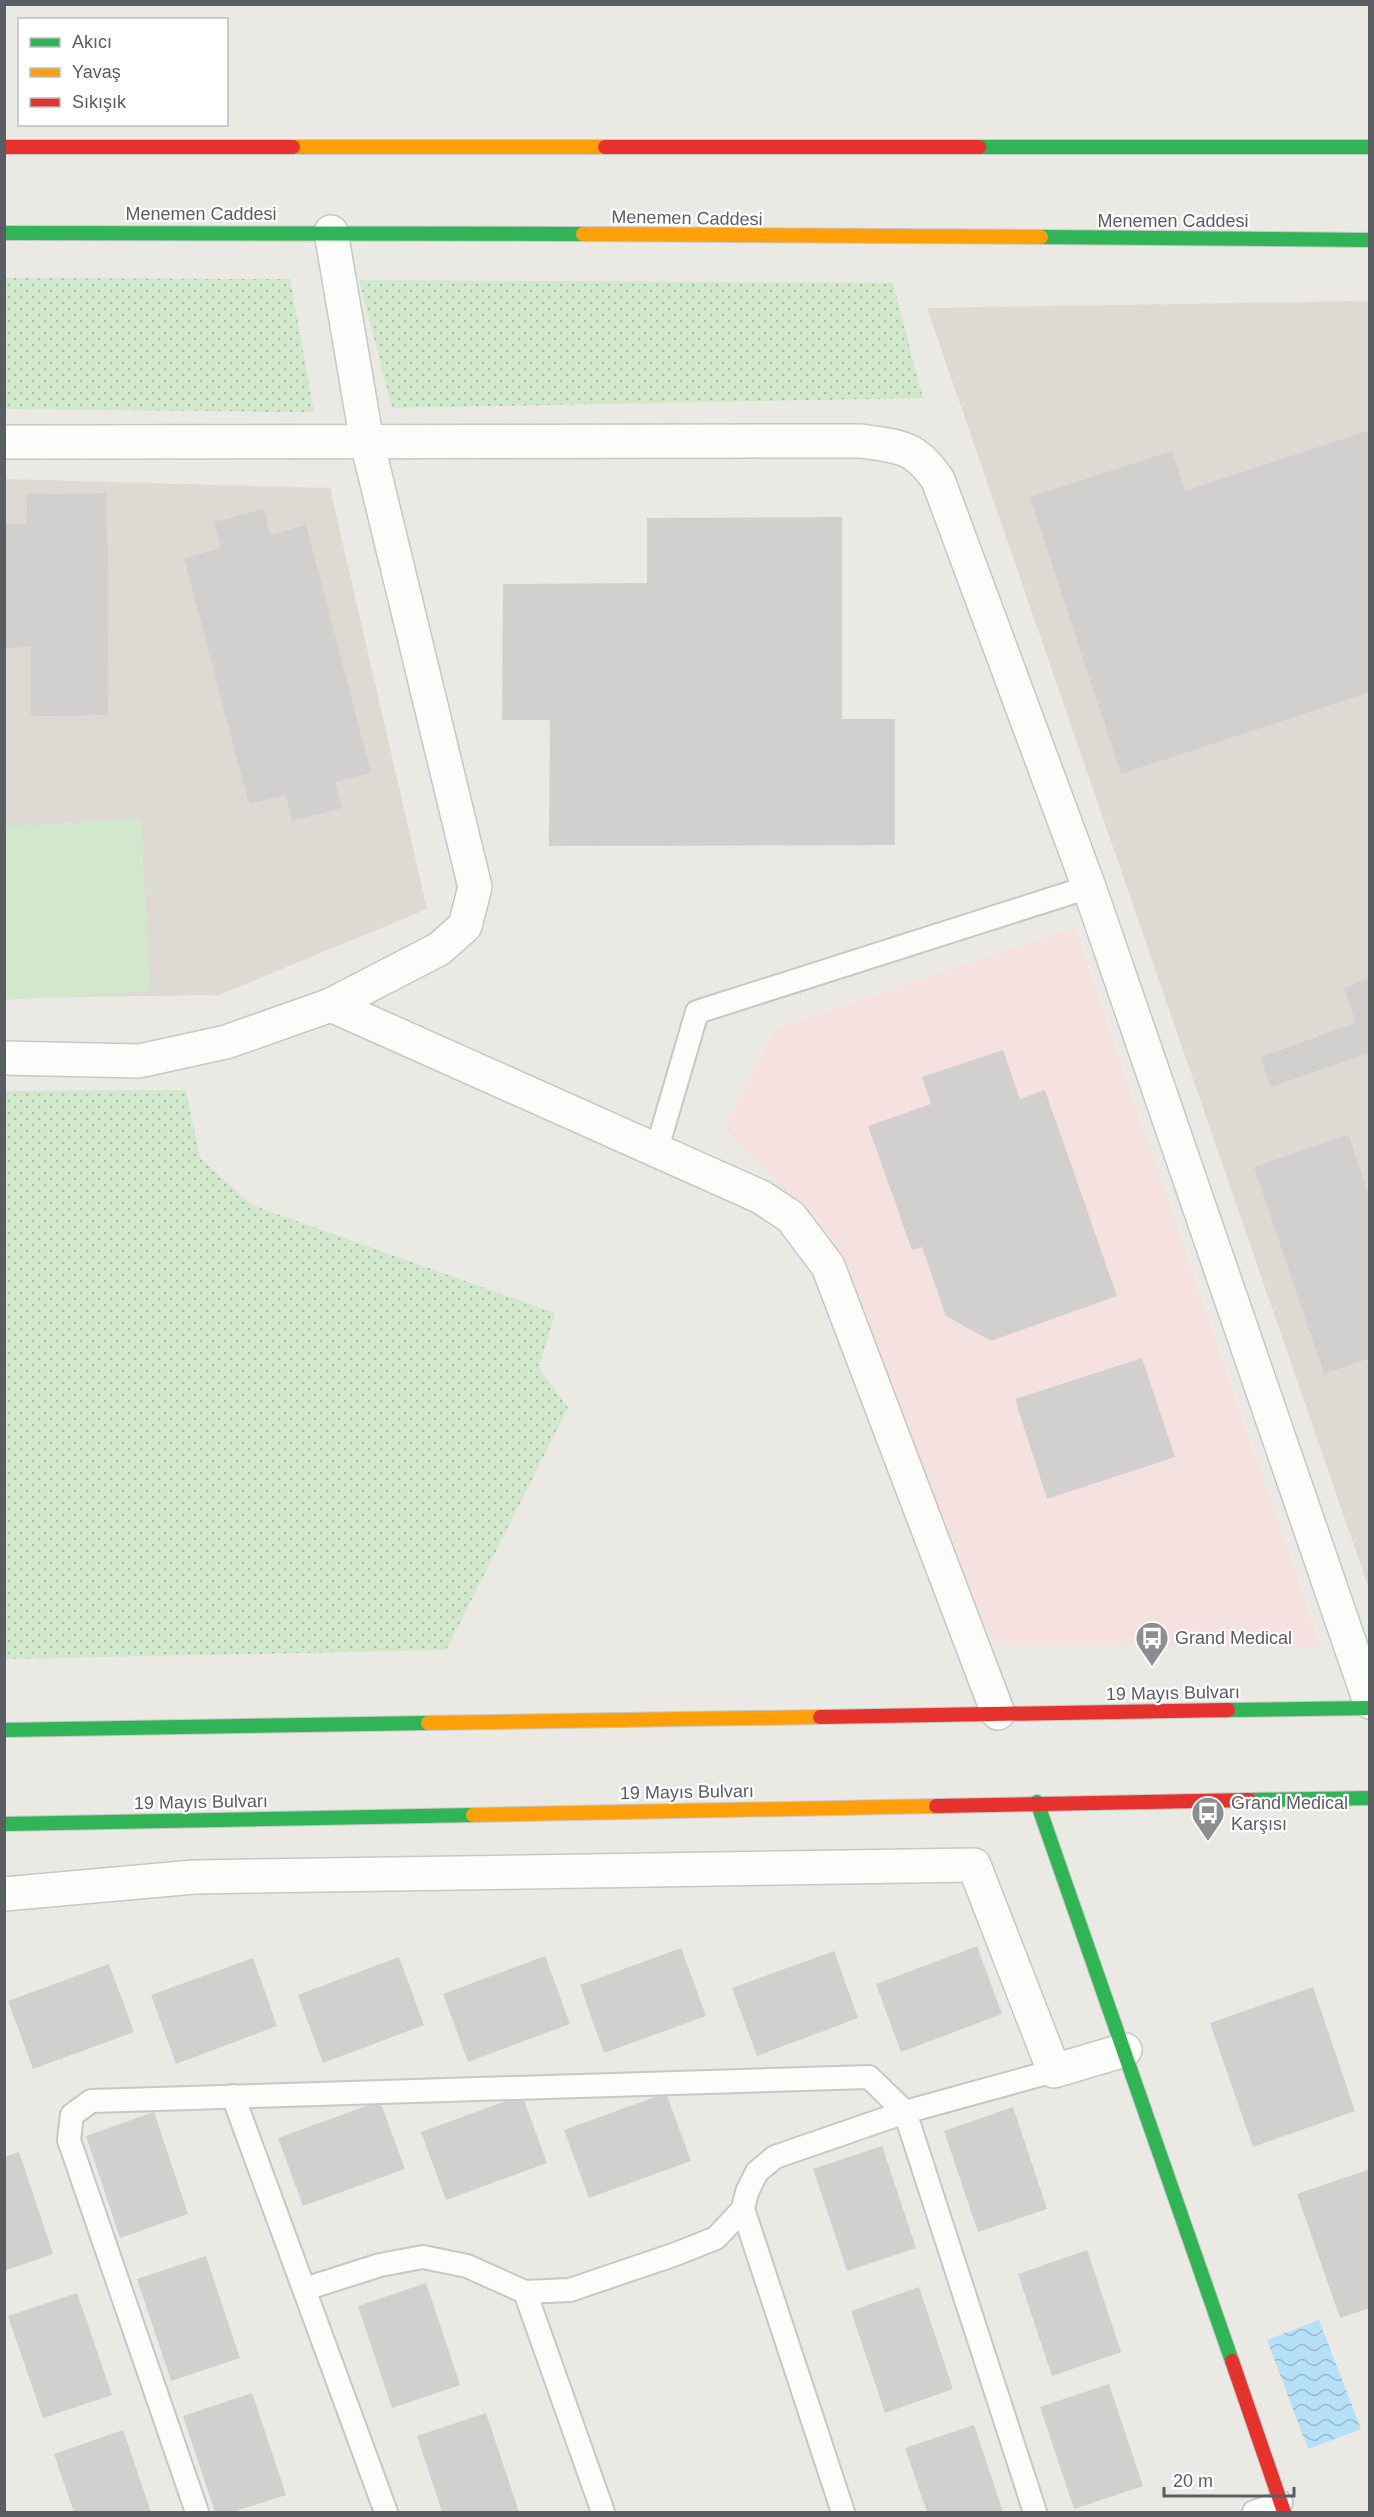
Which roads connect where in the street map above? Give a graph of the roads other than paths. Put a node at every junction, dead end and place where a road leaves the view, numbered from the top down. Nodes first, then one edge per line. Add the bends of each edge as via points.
1 (4, 147) edge
2 (1370, 147) edge
3 (331, 232) junction
4 (4, 233) edge
5 (1370, 240) edge
6 (4, 442) edge
7 (367, 442) junction
8 (1089, 887) junction
9 (331, 1005) junction
10 (4, 1058) edge
11 (656, 1152) junction
12 (1370, 1702) edge
13 (1370, 1708) edge
14 (998, 1713) junction
15 (4, 1730) edge
16 (1370, 1798) edge
17 (1037, 1802) junction
18 (4, 1824) edge
19 (4, 1894) edge
20 (1125, 2050) junction
21 (1054, 2071) junction
22 (233, 2096) junction
23 (905, 2112) junction
24 (743, 2209) junction
25 (305, 2289) junction
26 (525, 2292) junction
27 (1283, 2508) edge
28 (197, 2512) edge
29 (386, 2512) edge
30 (603, 2512) edge
31 (843, 2512) edge
32 (1035, 2512) edge
33 (1254, 2512) edge

1 - 2 main road
3 - 4 main road, Menemen Caddesi
3 - 5 main road, Menemen Caddesi
3 - 7 street
6 - 7 street
7 - 8 street via 861,441 902,448 924,460 938,480
7 - 9 street via 475,887 465,926 439,949
8 - 11 lane via 697,1012
8 - 12 street
9 - 10 street via 226,1042 139,1061
9 - 11 street
11 - 14 street via 761,1197 790,1217 828,1266
13 - 14 main road, 19 Mayıs Bulvarı
14 - 15 main road, 19 Mayıs Bulvarı
16 - 17 main road, 19 Mayıs Bulvarı
17 - 18 main road, 19 Mayıs Bulvarı
17 - 20 main road
19 - 21 street via 194,1877 974,1865
20 - 21 street
20 - 27 main road
21 - 23 lane
22 - 23 lane via 869,2077
22 - 25 lane
22 - 28 lane via 91,2101 72,2115 69,2140
23 - 24 lane via 776,2157 757,2172
23 - 32 lane
24 - 26 lane via 716,2238 676,2254 570,2290
24 - 31 lane
25 - 26 lane via 380,2265 423,2257 467,2266
25 - 29 lane
26 - 30 lane
27 - 33 lane

